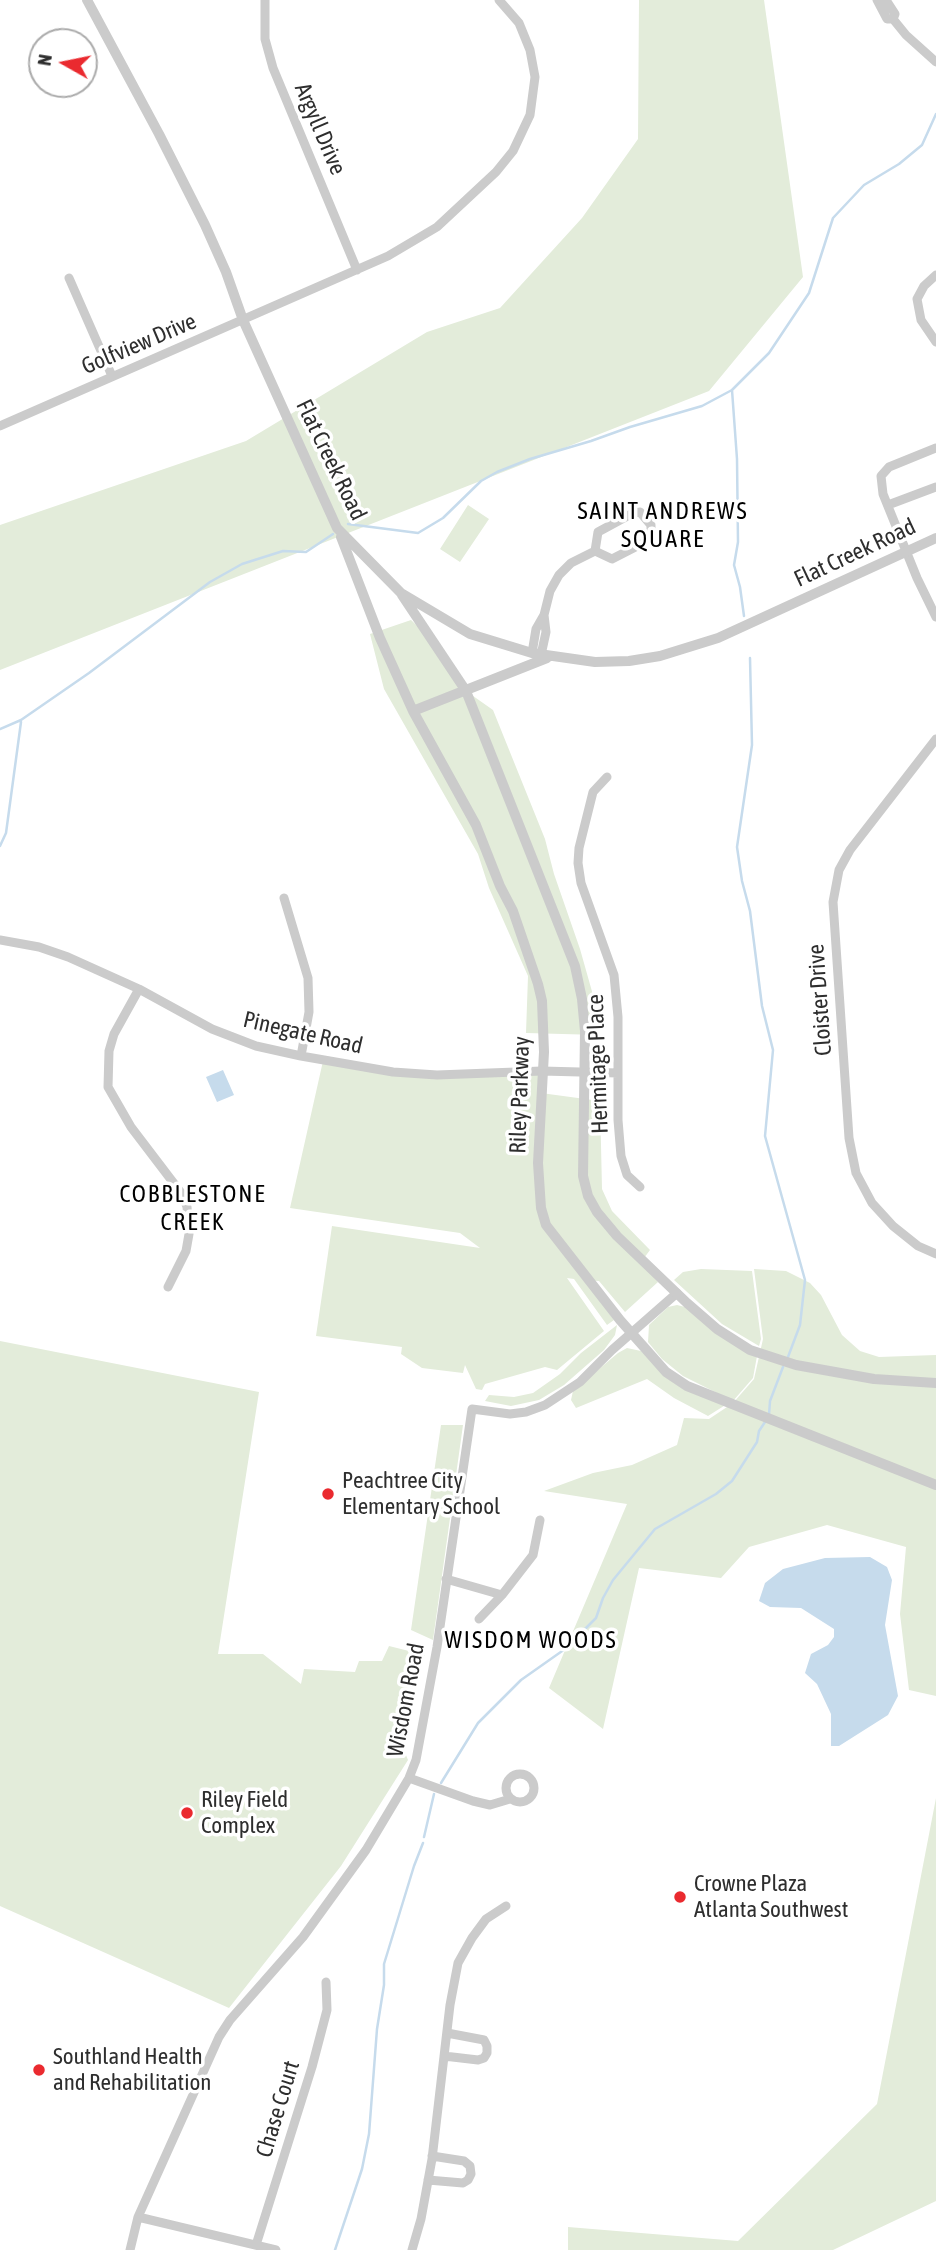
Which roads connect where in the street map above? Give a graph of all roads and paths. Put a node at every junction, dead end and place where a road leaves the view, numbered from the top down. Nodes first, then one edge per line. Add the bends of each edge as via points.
1 (87, 0) edge
2 (265, 0) edge
3 (499, 0) edge
4 (877, 0) edge
5 (886, 0) edge
6 (893, 19) junction
7 (936, 62) edge
8 (357, 270) junction
9 (936, 275) edge
10 (69, 278) dead end
11 (243, 320) junction
12 (936, 342) edge
13 (113, 376) junction
14 (0, 426) edge
15 (936, 447) edge
16 (936, 487) edge
17 (888, 505) junction
18 (337, 527) junction
19 (936, 538) edge
20 (906, 550) junction
21 (595, 551) junction
22 (401, 593) junction
23 (936, 617) edge
24 (540, 655) junction
25 (466, 691) junction
26 (413, 711) junction
27 (936, 739) edge
28 (607, 777) dead end
29 (284, 898) dead end
30 (0, 940) edge
31 (139, 989) junction
32 (300, 1056) junction
33 (542, 1071) junction
34 (585, 1073) junction
35 (618, 1073) junction
36 (640, 1187) dead end
37 (936, 1254) edge
38 (168, 1287) dead end
39 (677, 1293) junction
40 (631, 1334) junction
41 (936, 1383) edge
42 (936, 1485) edge
43 (540, 1520) dead end
44 (446, 1578) junction
45 (502, 1595) junction
46 (479, 1619) dead end
47 (409, 1778) junction
48 (510, 1799) dead end
49 (506, 1906) dead end
50 (326, 1982) dead end
51 (447, 2034) junction
52 (444, 2056) junction
53 (432, 2156) junction
54 (428, 2180) junction
55 (138, 2217) junction
56 (256, 2245) junction
57 (130, 2250) edge
58 (276, 2250) edge
59 (412, 2250) edge

1 - 11 street, Flat Creek Road via 205,225
2 - 8 street, Argyll Drive via 265,39 274,68
3 - 8 street, Golfview Drive via 519,23 534,66 530,115 521,135 496,172 438,227
4 - 6 street via 887,19
5 - 6 street via 895,14
6 - 7 street
8 - 11 street, Golfview Drive
9 - 12 street via 917,299 921,320
10 - 13 street
11 - 13 street, Golfview Drive
11 - 18 street, Flat Creek Road
13 - 14 street, Golfview Drive
15 - 17 street via 889,467 881,476
16 - 17 street
17 - 20 street
18 - 22 street, Flat Creek Road
18 - 26 street, Riley Parkway
19 - 20 street, Flat Creek Road
20 - 23 street
20 - 24 street, Flat Creek Road via 718,638 672,653 595,662
21 - 21 street via 612,559 651,539 651,525 639,512 633,513 597,532
21 - 24 street via 571,563 550,591 536,628
22 - 24 street, Flat Creek Road via 470,634
22 - 25 street
24 - 25 street
25 - 26 street
25 - 34 street via 575,966 583,1013
26 - 33 street, Riley Parkway via 475,825 532,963 542,1001
27 - 37 street, Cloister Drive via 848,853 839,870 833,902 849,1138 856,1173 872,1203 893,1226
28 - 35 street, Hermitage Place via 593,792 578,863 614,975
29 - 32 street via 308,978 309,1005
30 - 31 street, Pinegate Road via 68,957
31 - 32 street, Pinegate Road via 212,1030
31 - 38 street via 114,1034 108,1087 187,1207 186,1251
32 - 33 street, Pinegate Road via 437,1075
33 - 34 street, Pinegate Road
33 - 40 street, Riley Parkway via 538,1163 546,1225
34 - 35 street, Pinegate Road
34 - 39 street via 583,1176 587,1196 617,1236
35 - 36 street, Hermitage Place via 621,1156 627,1175
39 - 40 street, Wisdom Road
39 - 41 street via 736,1343 765,1356 874,1379
40 - 42 street, Riley Parkway via 666,1372 687,1385
40 - 44 street, Wisdom Road via 580,1382 545,1405 510,1414 472,1409
43 - 45 street via 533,1555
44 - 45 street
44 - 47 street, Wisdom Road via 421,1739
45 - 46 street
47 - 48 street via 473,1801 491,1804
47 - 55 street, Wisdom Road via 366,1850 303,1937 219,2037
49 - 51 street via 486,1919 458,1963
50 - 56 street, Chase Court via 327,2010 312,2067
51 - 52 street
51 - 52 street via 484,2040 487,2053 478,2060
52 - 53 street
53 - 54 street
53 - 54 street via 464,2161 471,2174 463,2183
54 - 59 street
55 - 56 street
55 - 57 street, Wisdom Road
56 - 58 street

